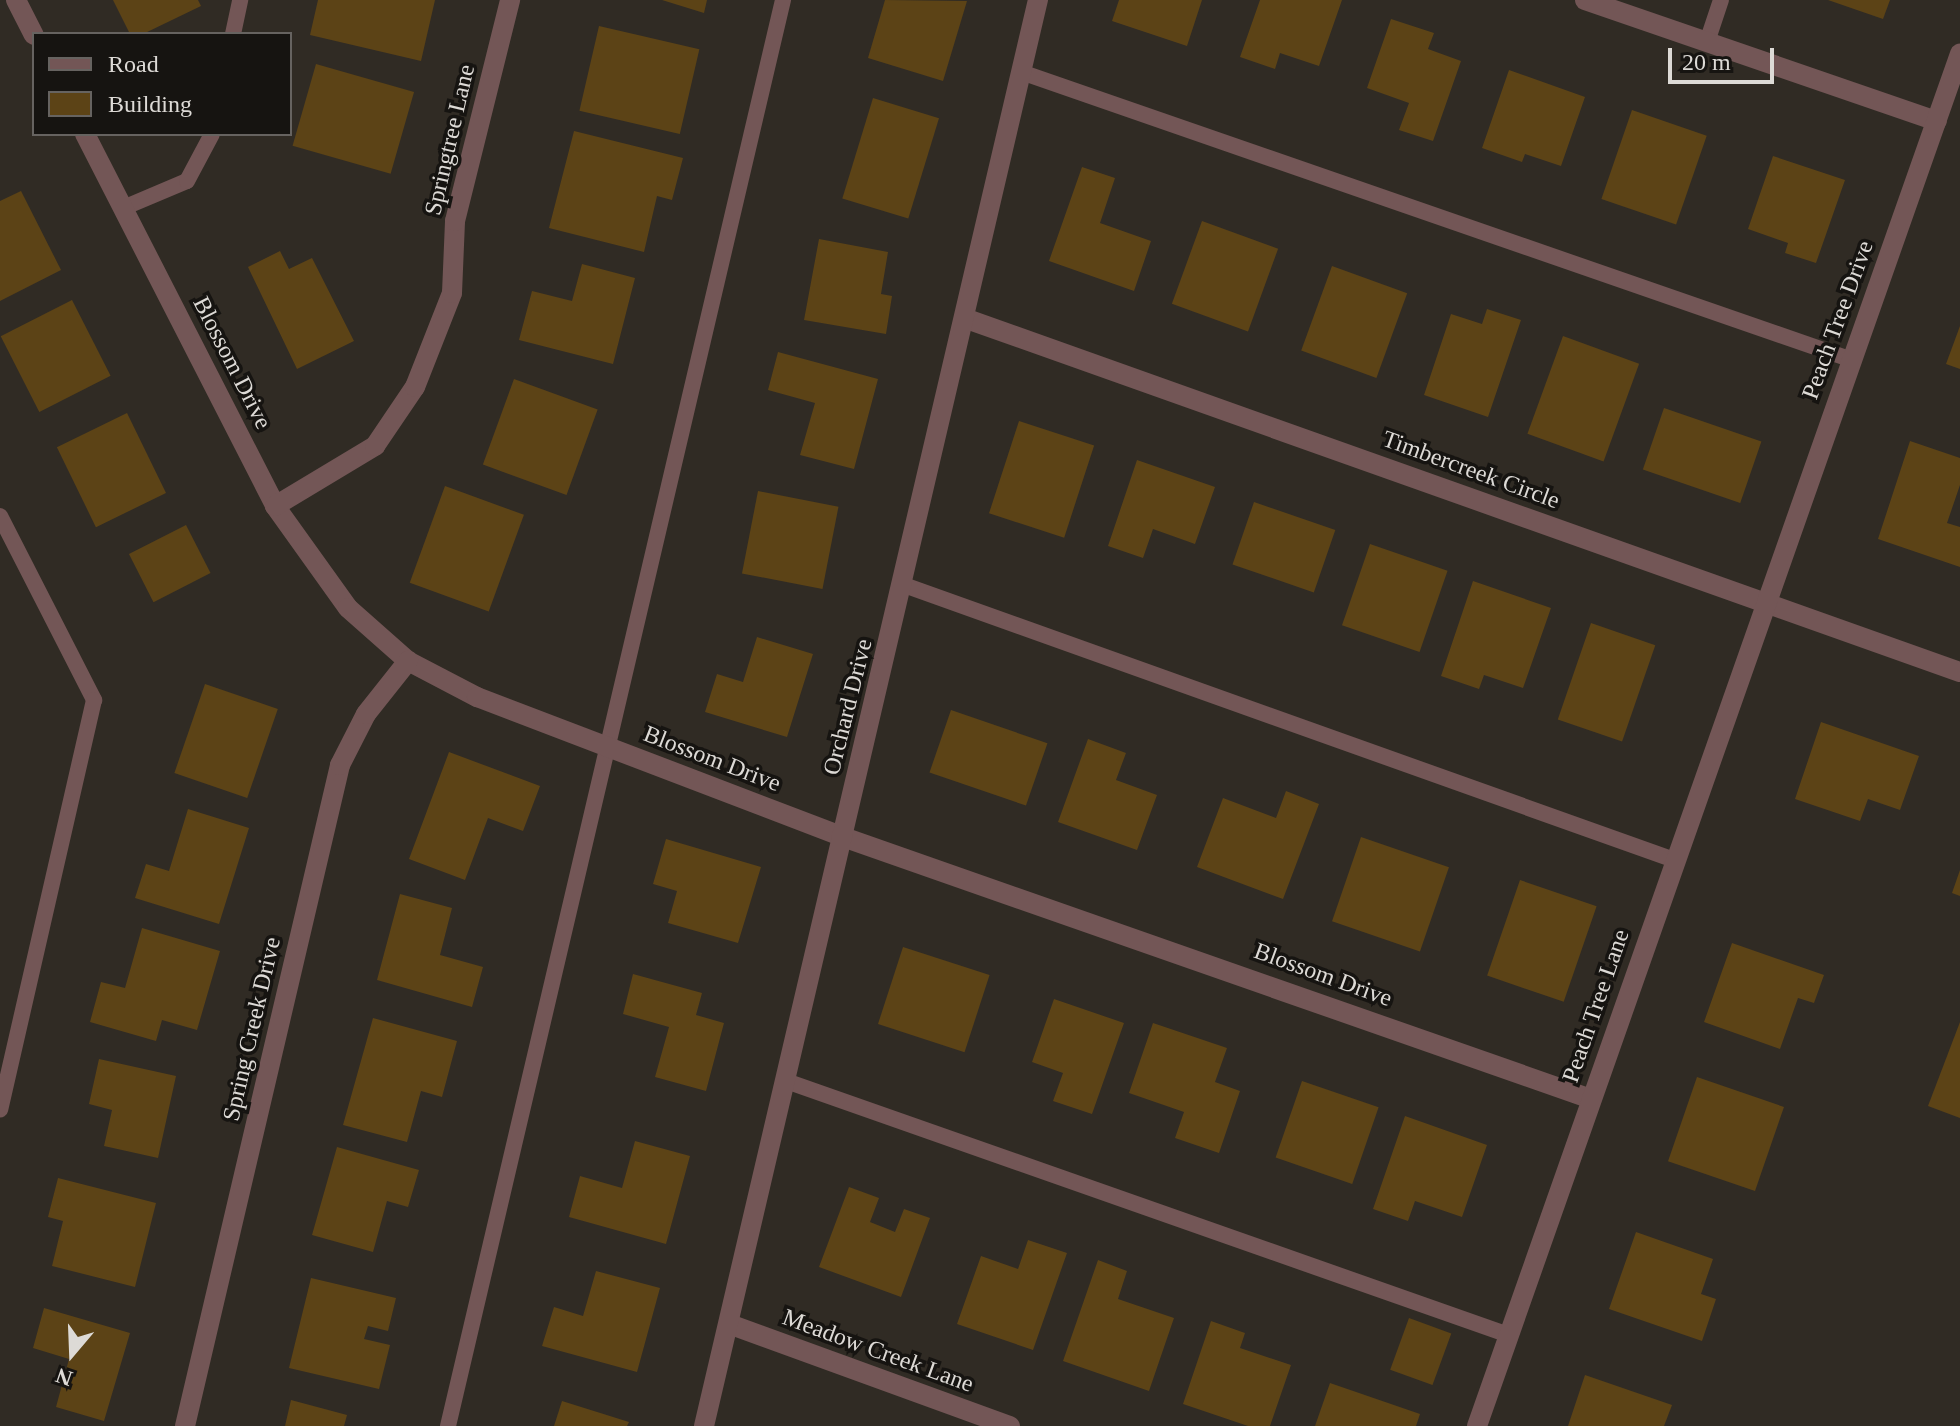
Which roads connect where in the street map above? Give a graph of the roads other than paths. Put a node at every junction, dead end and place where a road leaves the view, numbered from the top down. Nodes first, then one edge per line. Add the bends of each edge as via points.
1 (16, 0) edge
2 (240, 0) edge
3 (510, 0) edge
4 (783, 0) edge
5 (1038, 0) edge
6 (1585, 0) edge
7 (1721, 0) edge
8 (32, 32) edge
9 (233, 32) edge
10 (1707, 42) junction
11 (1960, 54) edge
12 (1021, 72) junction
13 (1937, 121) junction
14 (86, 136) edge
15 (211, 136) edge
16 (123, 208) junction
17 (964, 318) junction
18 (1852, 360) junction
19 (275, 506) junction
20 (0, 516) edge
21 (904, 585) junction
22 (1765, 602) junction
23 (408, 661) junction
24 (1960, 672) edge
25 (607, 747) junction
26 (843, 837) junction
27 (1674, 860) junction
28 (786, 1081) junction
29 (1591, 1099) junction
30 (0, 1109) edge
31 (729, 1324) junction
32 (1509, 1335) junction
33 (185, 1426) edge
34 (448, 1426) edge
35 (704, 1426) edge
36 (1010, 1426) edge
37 (1477, 1426) edge

1 - 8 street
2 - 9 lane
3 - 19 street, Springtree Lane via 455,221 452,293 415,387 375,446
4 - 25 lane
5 - 12 street, Orchard Drive
6 - 10 street
7 - 10 lane
10 - 13 street
11 - 13 street, Peach Tree Drive
12 - 17 street, Orchard Drive
12 - 18 lane
13 - 18 street, Peach Tree Drive
14 - 16 street, Blossom Drive
15 - 16 lane via 187,181
16 - 19 street, Blossom Drive
17 - 21 street, Orchard Drive
17 - 22 street, Timbercreek Circle
18 - 22 street, Peach Tree Drive
19 - 23 street, Blossom Drive via 348,608
20 - 30 lane via 94,700
21 - 26 street, Orchard Drive
21 - 27 lane
22 - 24 street, Timbercreek Circle
22 - 27 street, Peach Tree Lane
23 - 25 street, Blossom Drive via 477,697
23 - 33 street, Spring Creek Drive via 366,714 340,765
25 - 26 street, Blossom Drive
25 - 34 lane
26 - 28 street, Orchard Drive
26 - 29 street, Blossom Drive
27 - 29 street, Peach Tree Lane
28 - 31 street, Orchard Drive
28 - 32 lane
29 - 32 street, Peach Tree Lane
31 - 35 street, Orchard Drive
31 - 36 street, Meadow Creek Lane
32 - 37 street, Peach Tree Lane

